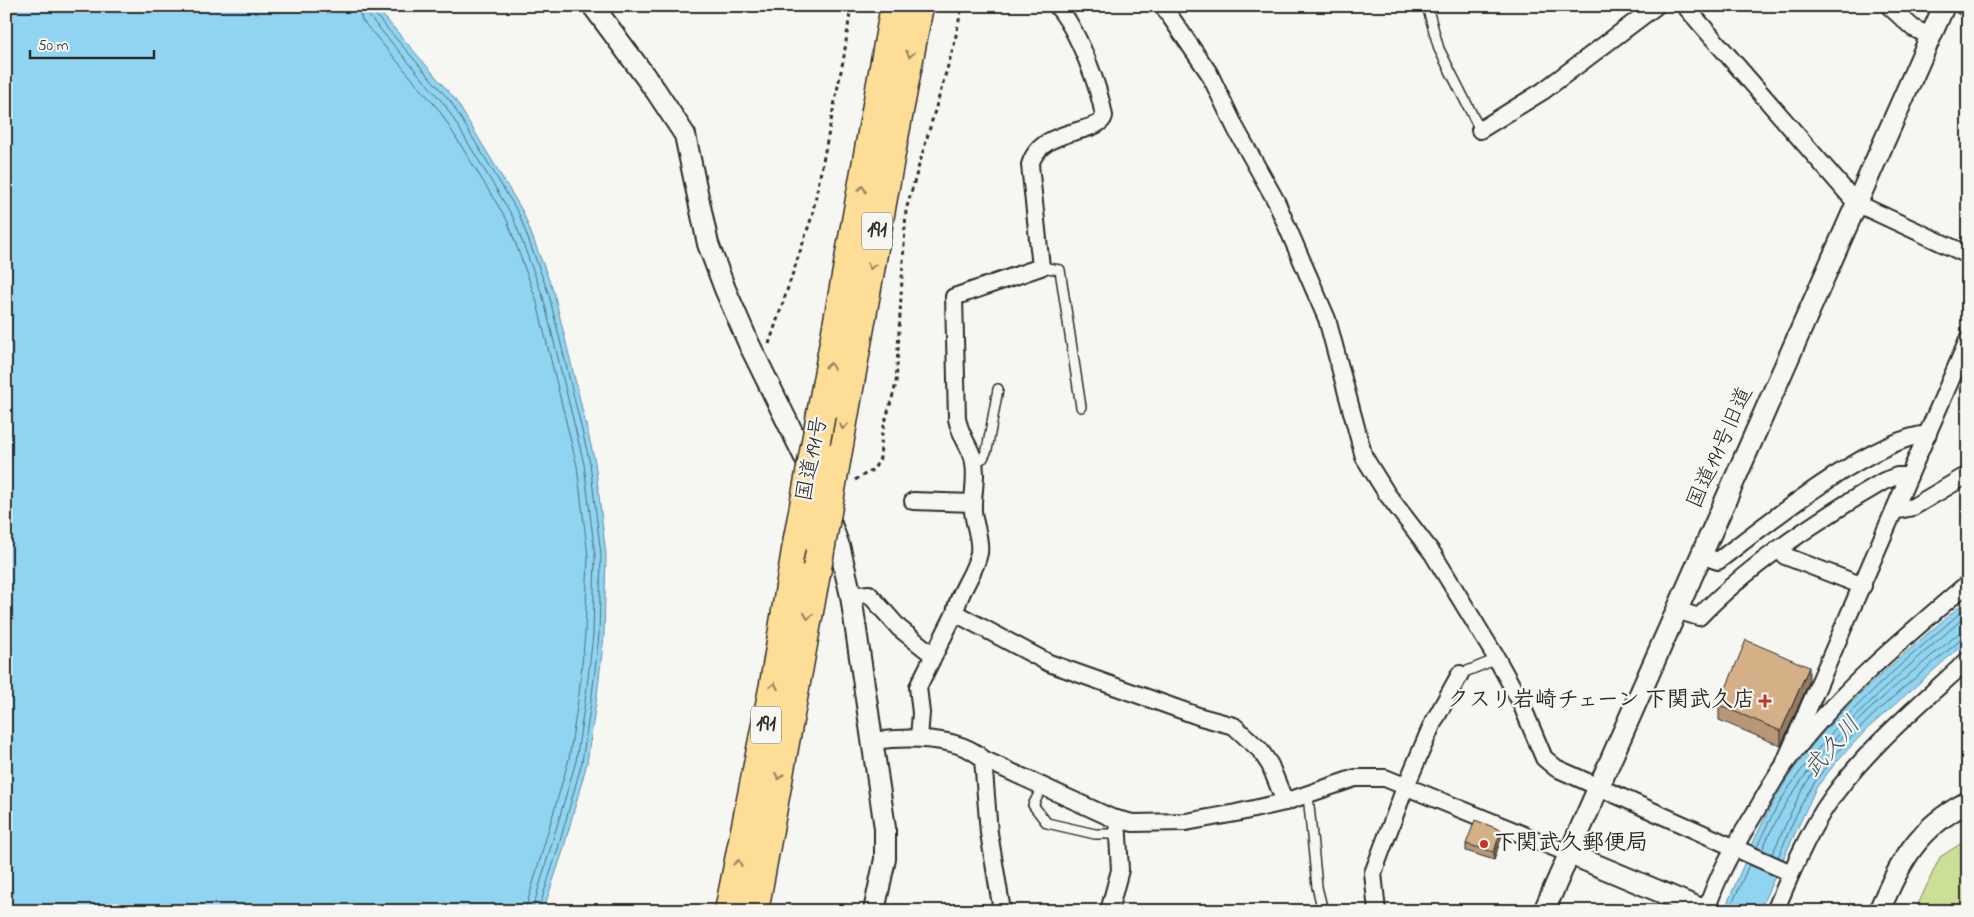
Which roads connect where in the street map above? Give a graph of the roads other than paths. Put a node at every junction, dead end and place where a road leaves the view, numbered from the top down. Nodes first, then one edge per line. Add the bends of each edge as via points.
1 (593, 6) edge
2 (881, 6) edge
3 (895, 6) edge
4 (919, 6) edge
5 (1057, 6) edge
6 (1163, 6) edge
7 (1427, 6) edge
8 (1656, 6) edge
9 (1685, 6) edge
10 (1889, 6) edge
11 (1944, 6) edge
12 (1963, 6) edge
13 (1968, 8) edge
14 (1932, 37) junction
15 (1480, 130) joint
16 (867, 163) junction
17 (1856, 203) junction
18 (1968, 255) edge
19 (1041, 267) junction
20 (1968, 340) edge
21 (998, 389) dead end
22 (1081, 407) dead end
23 (1928, 434) junction
24 (973, 463) junction
25 (1909, 476) junction
26 (1962, 478) dead end
27 (913, 501) dead end
28 (973, 504) junction
29 (1894, 511) junction
30 (1779, 550) junction
31 (1700, 555) junction
32 (1968, 583) edge
33 (1863, 586) junction
34 (851, 596) junction
35 (1676, 610) junction
36 (955, 613) junction
37 (933, 655) junction
38 (1497, 659) junction
39 (1968, 660) edge
40 (1460, 674) joint
41 (920, 738) junction
42 (872, 741) junction
43 (983, 760) junction
44 (1785, 762) junction
45 (1043, 786) junction
46 (1598, 786) junction
47 (1406, 787) junction
48 (1308, 795) junction
49 (1285, 802) junction
50 (1968, 802) edge
51 (1118, 827) junction
52 (1735, 848) junction
53 (1570, 854) junction
54 (1788, 872) junction
55 (729, 911) edge
56 (754, 911) edge
57 (874, 911) edge
58 (1002, 911) edge
59 (1109, 911) edge
60 (1323, 911) edge
61 (1377, 911) edge
62 (1544, 911) edge
63 (1706, 911) edge
64 (1775, 911) edge
65 (1879, 911) edge

1 - 34 street via 685,135 708,244 749,344 806,456 840,549
2 - 16 highway
3 - 16 highway, 国道191号 / 191
4 -> 56 highway, 国道191号 / 191, bridge
5 - 19 street via 1075,34 1101,96 1104,116 1099,124 1048,142 1033,156 1030,165
6 - 38 street via 1209,73 1280,209 1326,319 1364,456 1379,483 1433,554
7 - 15 lane via 1439,49
8 - 15 street via 1543,91
9 - 17 street
10 - 14 street via 1913,28
11 - 14 street, 国道191号旧道
12 - 13 street
14 - 17 street, 国道191号旧道
55 -> 16 highway, 国道191号 / 191, bridge via 774,684
17 - 18 street
17 - 31 street, 国道191号旧道
19 - 22 lane via 1060,270
19 - 24 street via 954,297 957,419 960,435
20 - 23 street
21 - 24 lane via 987,450 983,458
23 - 25 street
23 - 31 street via 1897,442 1848,468 1718,561
24 - 28 street
25 - 29 street
25 - 30 street via 1884,481 1829,514
26 - 29 street via 1913,507
27 - 28 street
28 - 36 street via 979,540 978,556
29 - 33 street
30 - 33 street via 1785,556
30 - 35 street via 1699,617
31 - 35 street, 国道191号旧道
32 - 44 street via 1912,630 1834,704
33 - 44 street
34 - 37 street via 869,594 899,628
34 - 42 street
35 - 46 street, 国道191号旧道
36 - 37 street
36 - 49 street via 1049,663 1234,726 1260,750 1270,765
37 - 41 street via 918,687
38 - 40 lane
38 - 46 street via 1520,701 1544,758 1556,768
39 - 54 street via 1861,762 1839,788
40 - 47 street via 1432,724
41 - 42 street
41 - 43 street via 955,746 977,754
42 - 57 street via 886,842 883,879
43 - 45 street
43 - 58 street via 989,833
44 - 52 street
45 - 51 street
45 - 51 lane via 1033,806 1047,823 1095,834
46 - 52 street
46 - 53 street, 国道191号旧道
47 - 48 street via 1385,778 1355,778
47 - 53 street
47 - 61 street via 1373,873
48 - 49 street
48 - 60 lane via 1317,887
49 - 51 street via 1186,822 1134,823
50 - 65 street via 1931,825 1913,844
51 - 59 street via 1120,870
52 - 54 street
52 - 63 street
53 - 62 street, 国道191号旧道
53 - 63 street
54 - 64 street

